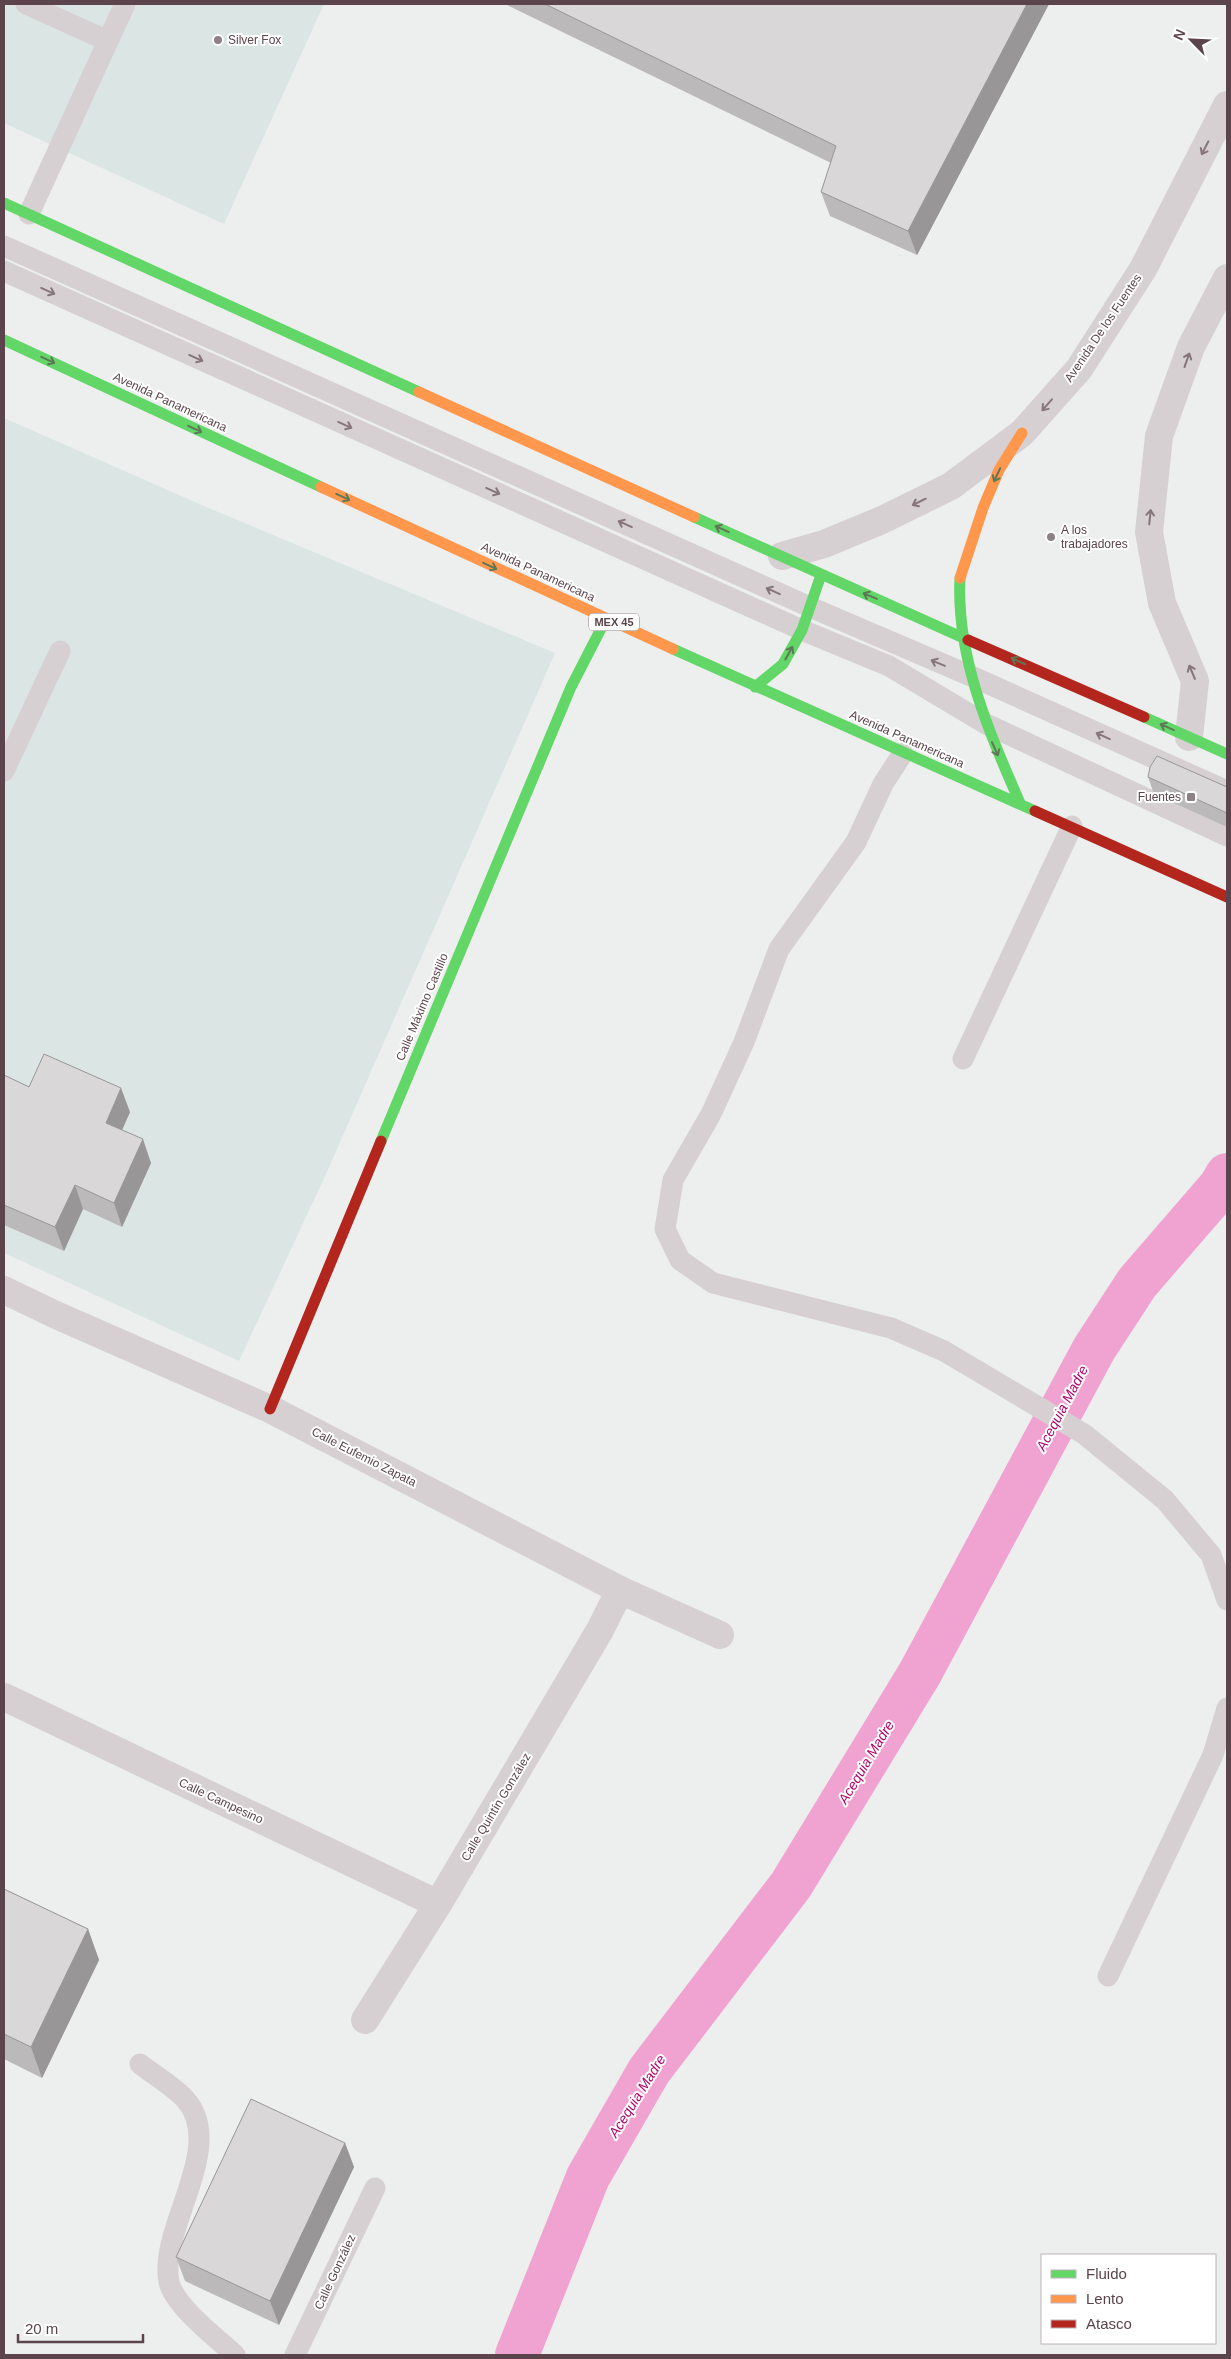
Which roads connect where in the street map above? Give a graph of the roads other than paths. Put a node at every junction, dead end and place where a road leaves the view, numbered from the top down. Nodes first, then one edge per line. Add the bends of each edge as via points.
1 (26, 4) edge
2 (125, 4) edge
3 (108, 41) junction
4 (1227, 104) edge
5 (4, 203) edge
6 (29, 214) junction
7 (4, 246) edge
8 (4, 272) edge
9 (1227, 278) edge
10 (4, 340) edge
11 (1022, 434) junction
12 (782, 556) junction
13 (821, 574) junction
14 (810, 607) junction
15 (606, 619) junction
16 (802, 630) junction
17 (962, 636) junction
18 (60, 651) dead end
19 (971, 676) junction
20 (755, 687) junction
21 (986, 724) junction
22 (1189, 737) junction
23 (903, 753) junction
24 (1227, 754) edge
25 (4, 771) edge
26 (1227, 791) edge
27 (1020, 803) junction
28 (1072, 826) junction
29 (1227, 836) edge
30 (1227, 897) edge
31 (963, 1059) dead end
32 (4, 1290) edge
33 (270, 1409) junction
34 (620, 1590) junction
35 (1227, 1600) edge
36 (720, 1635) dead end
37 (4, 1697) edge
38 (1227, 1708) edge
39 (438, 1904) junction
40 (1108, 1976) dead end
41 (366, 2020) dead end
42 (140, 2064) dead end
43 (375, 2188) dead end
44 (235, 2355) edge
45 (296, 2355) edge

1 - 3 lane
2 - 3 lane
3 - 6 lane
4 -> 11 street, Avenida De los Fuentes via 1143,269 1078,369
5 - 6 main road
12 -> 6 main road
14 -> 7 lane
8 -> 16 lane
22 -> 9 street via 1195,681 1162,602 1149,532 1159,436 1191,347
10 -> 15 main road, Avenida Panamericana / MEX 45
11 -> 12 street, Avenida De los Fuentes via 944,490 824,544
11 -> 17 main road via 1000,470 983,508 960,578
12 - 13 main road
13 - 14 main road
17 -> 13 main road
14 - 16 main road
19 -> 14 lane
15 - 20 main road, Avenida Panamericana / MEX 45
15 - 33 main road, Calle Máximo Castillo via 571,687
20 -> 16 main road via 783,664
16 - 21 lane via 888,666
17 - 19 main road
22 -> 17 main road
18 - 25 lane
19 - 21 main road
26 -> 19 lane
20 - 23 main road, Avenida Panamericana / MEX 45
21 -> 27 main road
21 - 29 lane
22 - 24 main road
23 - 27 main road, Avenida Panamericana / MEX 45
23 - 35 lane via 883,784 856,842 779,949 736,1060 711,1114 674,1180 665,1229 680,1260 713,1283 892,1328 944,1351 1084,1434 1164,1500 1211,1555
27 - 28 main road, Avenida Panamericana / MEX 45
28 - 30 main road, Avenida Panamericana / MEX 45
28 - 31 lane
32 - 33 street, Calle Eufemio Zapata
33 - 34 street, Calle Eufemio Zapata
34 - 36 street, Calle Eufemio Zapata
34 - 39 street, Calle Quintín González via 600,1630
37 - 39 street, Calle Campesino
38 - 40 lane via 1213,1754
39 - 41 street, Calle Quintín González
42 - 44 lane via 185,2099 198,2121 198,2153 169,2254 169,2283 182,2305
43 - 45 lane, Calle González

